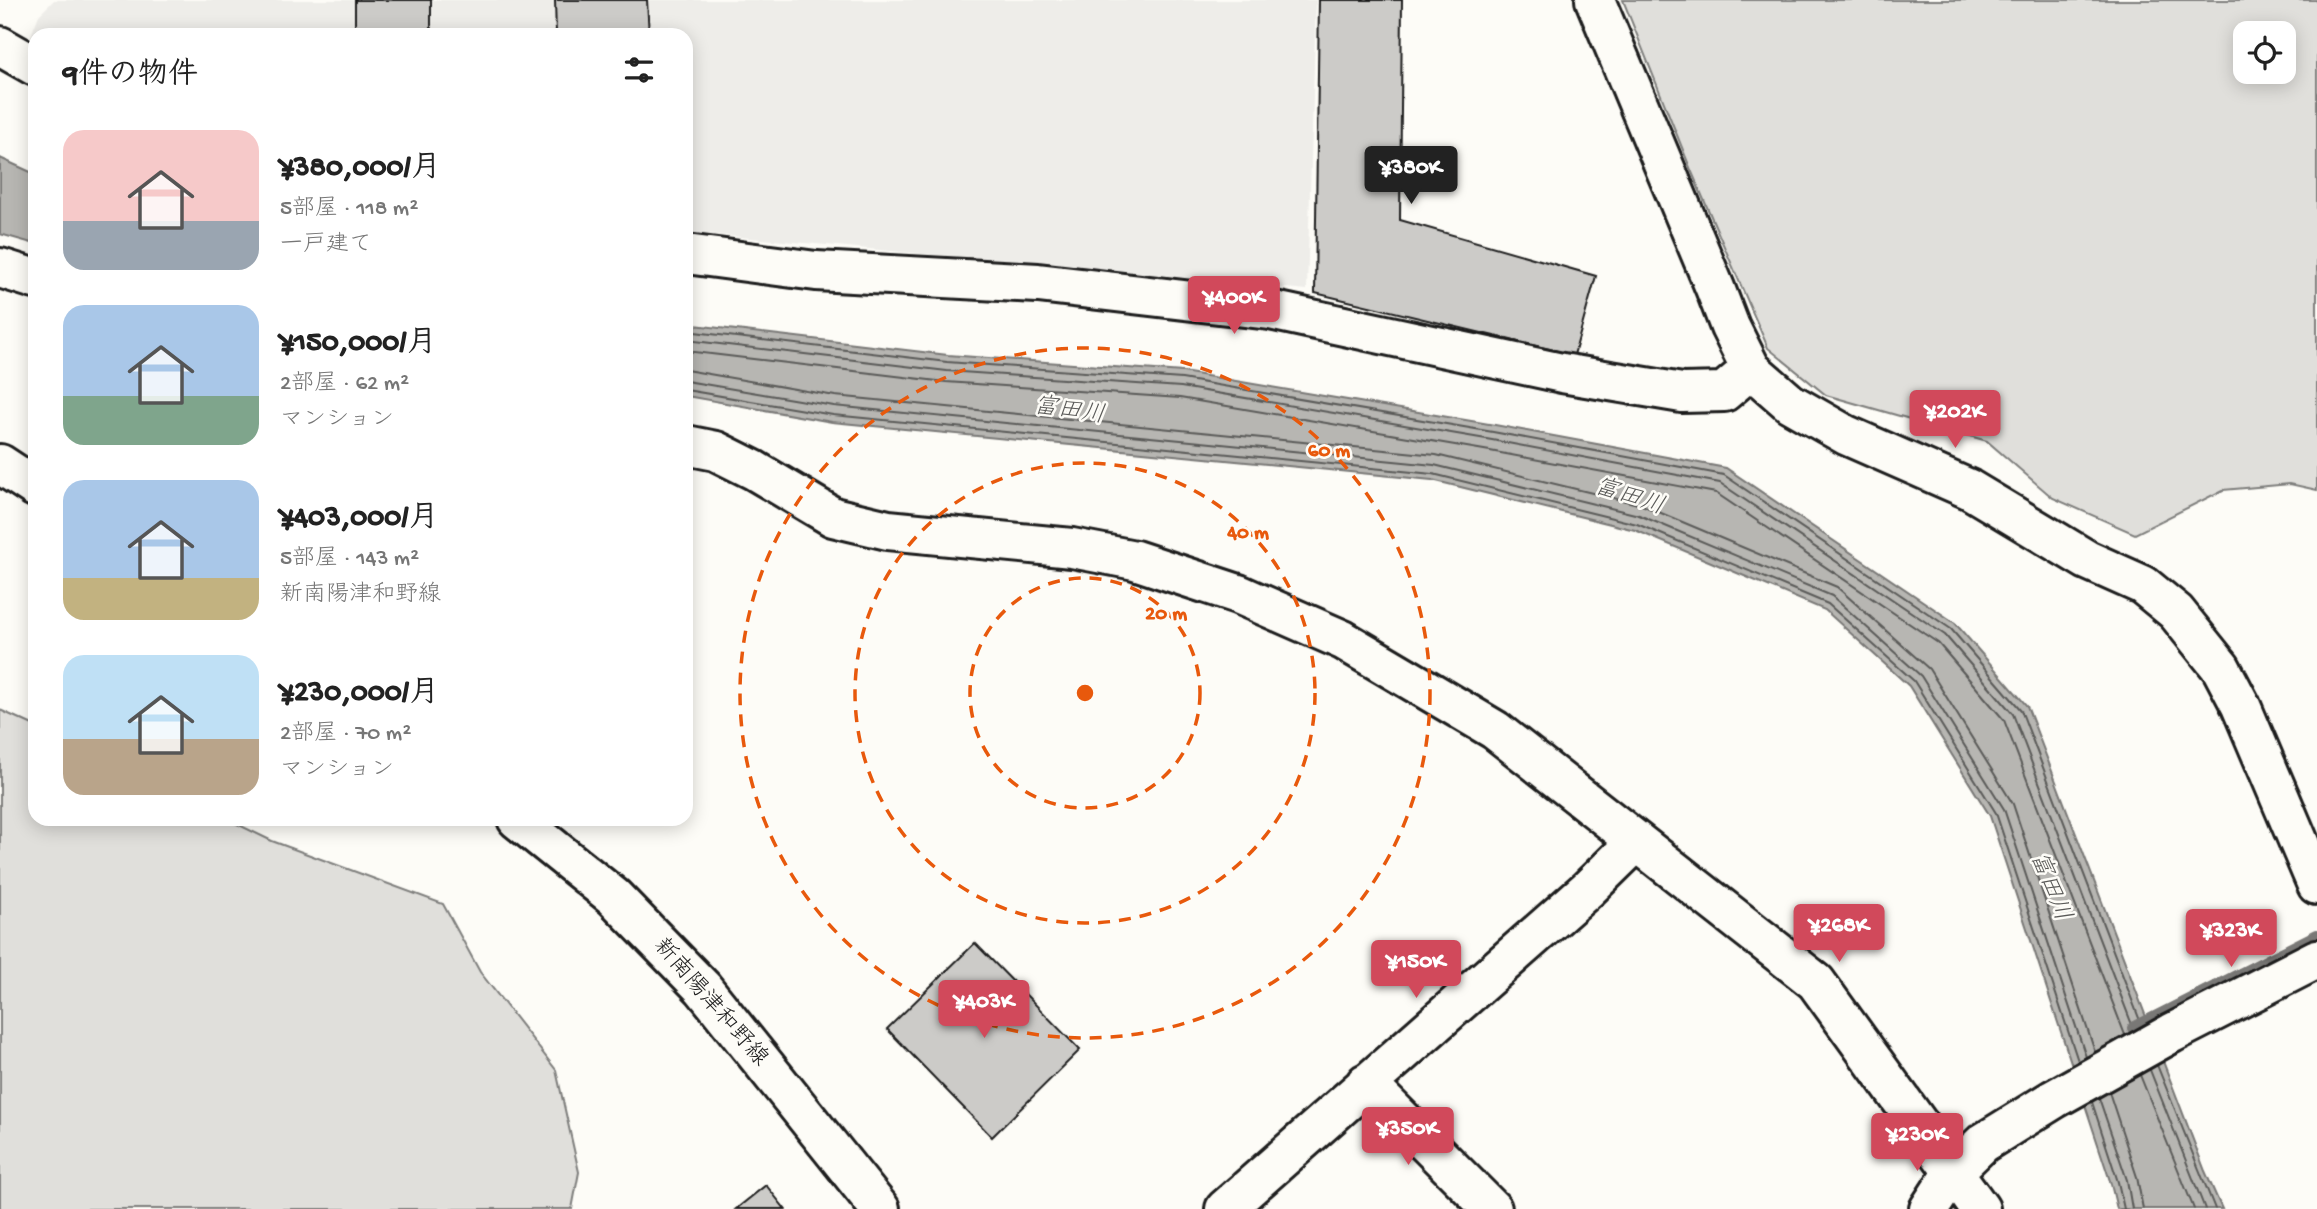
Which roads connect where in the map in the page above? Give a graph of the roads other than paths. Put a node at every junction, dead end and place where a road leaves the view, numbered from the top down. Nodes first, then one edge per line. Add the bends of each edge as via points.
1 (1595, 0) edge
2 (0, 46) edge
3 (28, 62) edge
4 (693, 255) edge
5 (0, 268) edge
6 (28, 277) edge
7 (1751, 369) junction
8 (693, 446) edge
9 (0, 464) edge
10 (28, 482) edge
11 (526, 826) edge
12 (1636, 842) junction
13 (2317, 885) edge
14 (2317, 959) edge
15 (1366, 1083) junction
16 (1953, 1172) junction
17 (1236, 1206) edge
18 (880, 1209) edge
19 (1492, 1209) edge
20 (1928, 1209) edge
21 (1980, 1209) edge

1 - 7 street
2 - 3 street
4 - 7 street via 816,271 1038,283 1270,310 1562,373 1682,393 1724,392
5 - 6 street
7 - 13 street via 1790,403 1846,435 1969,489 2087,560 2143,585 2176,612 2221,668 2241,706
8 - 12 street via 716,451 754,470 833,517 888,530 1085,551 1135,561 1238,594 1343,640 1495,730
9 - 10 street
11 - 18 street, 新南陽津和野線 via 614,897 703,988
12 - 15 street
12 - 16 street via 1816,982
14 - 16 street via 2054,1099 1983,1143
15 - 17 street
15 - 19 street
16 - 20 street
16 - 21 street

